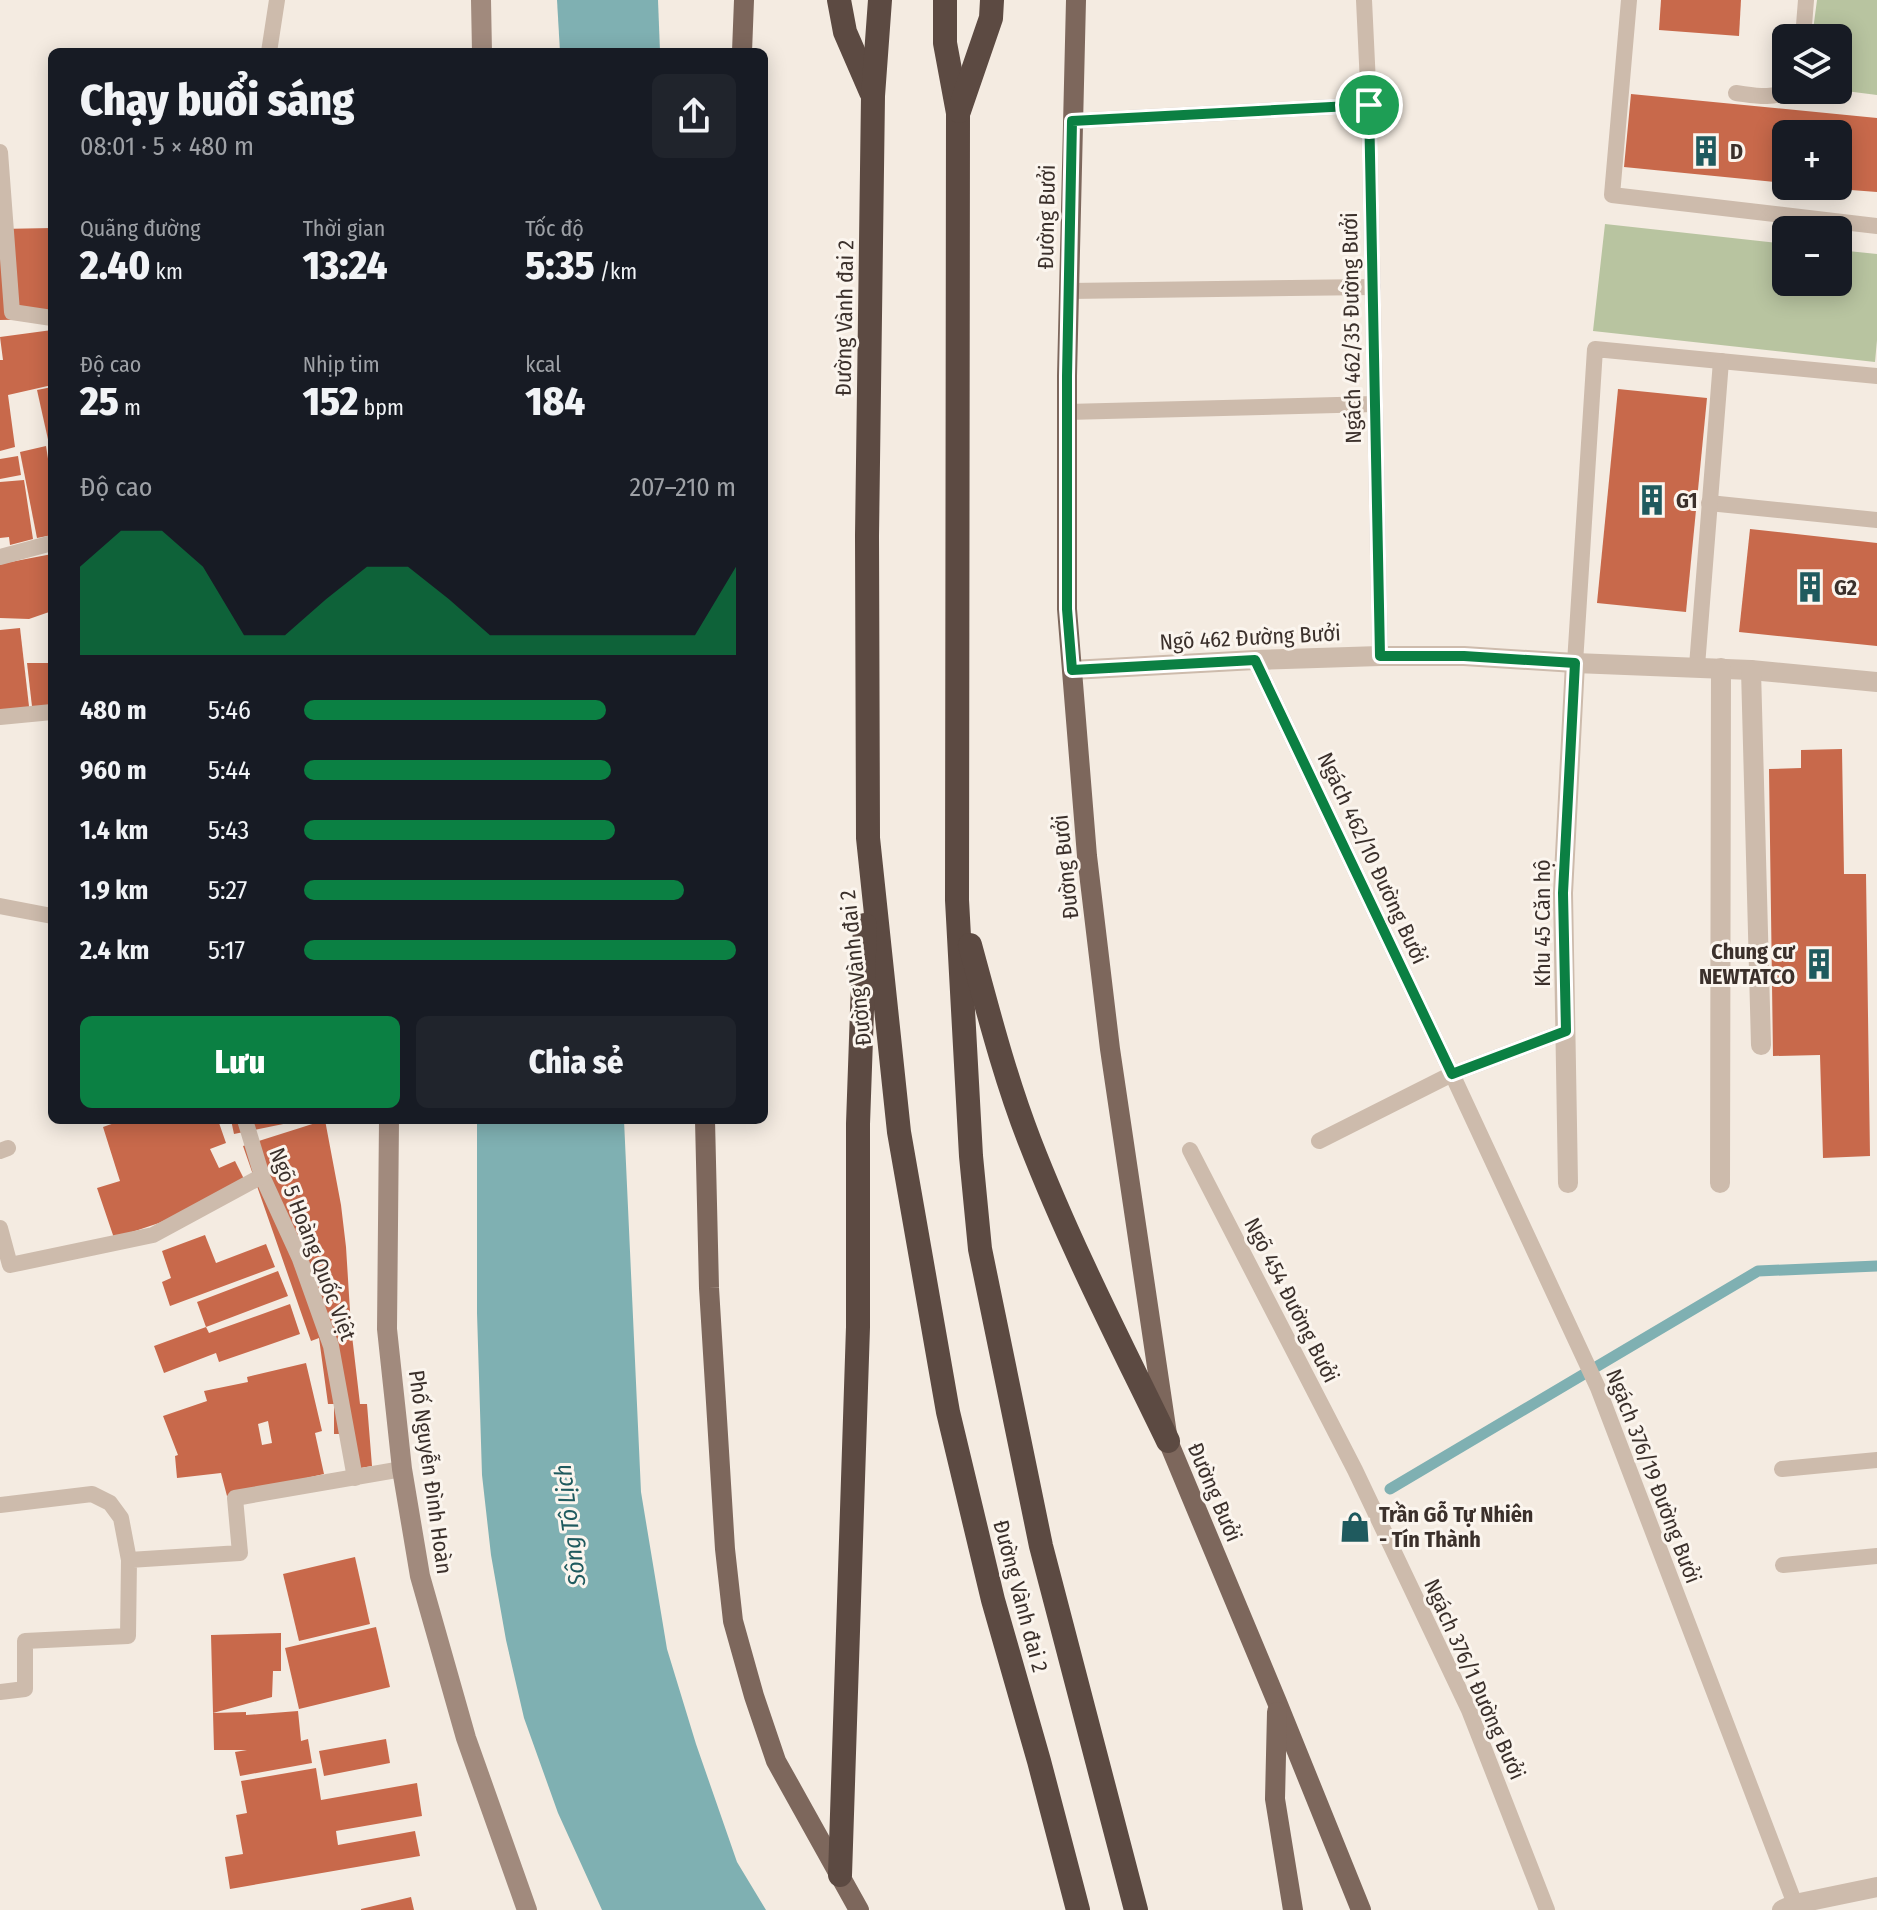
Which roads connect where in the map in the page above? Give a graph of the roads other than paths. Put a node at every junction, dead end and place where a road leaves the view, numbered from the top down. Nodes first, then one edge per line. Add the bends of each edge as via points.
1 (277, 0) edge
2 (481, 0) edge
3 (744, 0) edge
4 (839, 0) edge
5 (880, 0) edge
6 (945, 0) edge
7 (992, 0) edge
8 (1076, 0) edge
9 (1364, 0) edge
10 (1629, 0) edge
11 (1806, 0) edge
12 (1804, 24) edge
13 (270, 48) edge
14 (482, 48) edge
15 (742, 48) edge
16 (1736, 93) dead end
17 (873, 96) junction
18 (1772, 96) edge
19 (1369, 105) junction
20 (958, 113) junction
21 (1072, 121) junction
22 (0, 152) edge
23 (1877, 226) edge
24 (1373, 287) junction
25 (1069, 291) junction
26 (6, 315) edge
27 (48, 318) edge
28 (1721, 361) junction
29 (1877, 376) edge
30 (1375, 404) junction
31 (1067, 412) junction
32 (1709, 503) junction
33 (1877, 520) edge
34 (48, 544) edge
35 (0, 557) edge
36 (1380, 656) junction
37 (1255, 660) junction
38 (1575, 663) junction
39 (1697, 666) junction
40 (1721, 668) junction
41 (1072, 670) junction
42 (1751, 670) junction
43 (1877, 682) edge
44 (48, 712) edge
45 (0, 717) edge
46 (868, 838) junction
47 (957, 900) junction
48 (0, 906) edge
49 (48, 915) edge
50 (1566, 1031) junction
51 (1761, 1045) dead end
52 (1452, 1074) junction
53 (246, 1124) edge
54 (389, 1124) edge
55 (705, 1124) edge
56 (1319, 1141) dead end
57 (1190, 1150) dead end
58 (262, 1176) junction
59 (1568, 1183) dead end
60 (1720, 1183) dead end
61 (0, 1228) edge
62 (1168, 1441) junction
63 (1877, 1460) edge
64 (402, 1469) junction
65 (1782, 1469) dead end
66 (1355, 1470) joint
67 (355, 1478) junction
68 (0, 1505) edge
69 (1877, 1556) edge
70 (129, 1560) junction
71 (1783, 1565) dead end
72 (0, 1692) edge
73 (1277, 1702) junction
74 (840, 1875) junction
75 (1877, 1887) edge
76 (1791, 1908) edge
77 (527, 1910) edge
78 (859, 1910) edge
79 (1078, 1910) edge
80 (1136, 1910) edge
81 (1293, 1910) edge
82 (1361, 1910) edge
83 (1547, 1910) edge

1 - 13 lane
2 - 14 main road
3 - 15 main road
4 - 17 highway via 845,32
5 - 17 highway, Đường Vành đai 2
6 - 20 highway, Đường Vành đai 2 via 945,43
7 - 20 highway via 991,18
8 - 21 main road, Đường Bưởi
9 - 19 lane, Ngách 462/35 Đường Bưởi
10 - 23 lane via 1612,195
11 - 12 lane
16 - 18 lane
17 - 46 highway, Đường Vành đai 2
19 - 21 lane
19 - 24 lane, Ngách 462/35 Đường Bưởi
20 - 47 highway, Đường Vành đai 2
21 - 25 main road, Đường Bưởi
22 - 26 lane
24 - 25 lane
24 - 30 lane, Ngách 462/35 Đường Bưởi
25 - 31 main road, Đường Bưởi
26 - 27 lane
28 - 29 lane
28 - 32 lane
28 - 38 lane via 1595,349
30 - 31 lane
30 - 36 lane, Ngách 462/35 Đường Bưởi
31 - 41 main road, Đường Bưởi
32 - 33 lane
32 - 39 lane
34 - 35 lane
36 - 37 street, Ngõ 462 Đường Bưởi
36 - 38 street, Ngõ 462 Đường Bưởi
37 - 41 street, Ngõ 462 Đường Bưởi
37 - 52 lane, Ngách 462/10 Đường Bưởi
38 - 39 street, Ngõ 462 Đường Bưởi
38 - 50 street, Khu 45 Căn hộ via 1563,893
39 - 40 street, Ngõ 462 Đường Bưởi
40 - 42 street, Ngõ 462 Đường Bưởi
40 - 60 street
41 - 62 main road, Đường Bưởi via 1110,1049
42 - 43 street, Ngõ 462 Đường Bưởi
42 - 51 street
44 - 45 lane
46 - 74 highway
46 - 79 highway, Đường Vành đai 2 via 899,1132 948,1412
47 - 62 highway via 1029,1140 1074,1249
47 - 80 highway, Đường Vành đai 2 via 980,1249 1041,1546
48 - 49 lane
50 - 52 lane
50 - 59 street, Khu 45 Căn hộ
52 - 56 lane
52 - 76 lane, Ngách 376/19 Đường Bưởi via 1598,1388
53 - 58 lane, Ngõ 5 Hoàng Quốc Việt
54 - 64 main road, Phố Nguyễn Đình Hoàn via 387,1329
55 - 74 main road via 709,1288 733,1621 776,1761
57 - 66 lane, Ngõ 454 Đường Bưởi
58 - 61 lane via 153,1235 10,1265
58 - 67 lane, Ngõ 5 Hoàng Quốc Việt via 331,1346
62 - 73 main road, Đường Bưởi
63 - 65 lane
64 - 67 lane
64 - 77 main road, Phố Nguyễn Đình Hoàn via 420,1576 457,1709
66 - 83 lane, Ngách 376/1 Đường Bưởi via 1469,1710
67 - 70 lane via 235,1498 240,1553
68 - 70 lane via 92,1494 110,1503 121,1518
69 - 71 lane
70 - 72 lane via 128,1636 25,1641 25,1689
73 - 81 main road, Đường Bưởi via 1275,1799
73 - 82 main road, Đường Bưởi
74 - 78 main road
75 - 76 street

